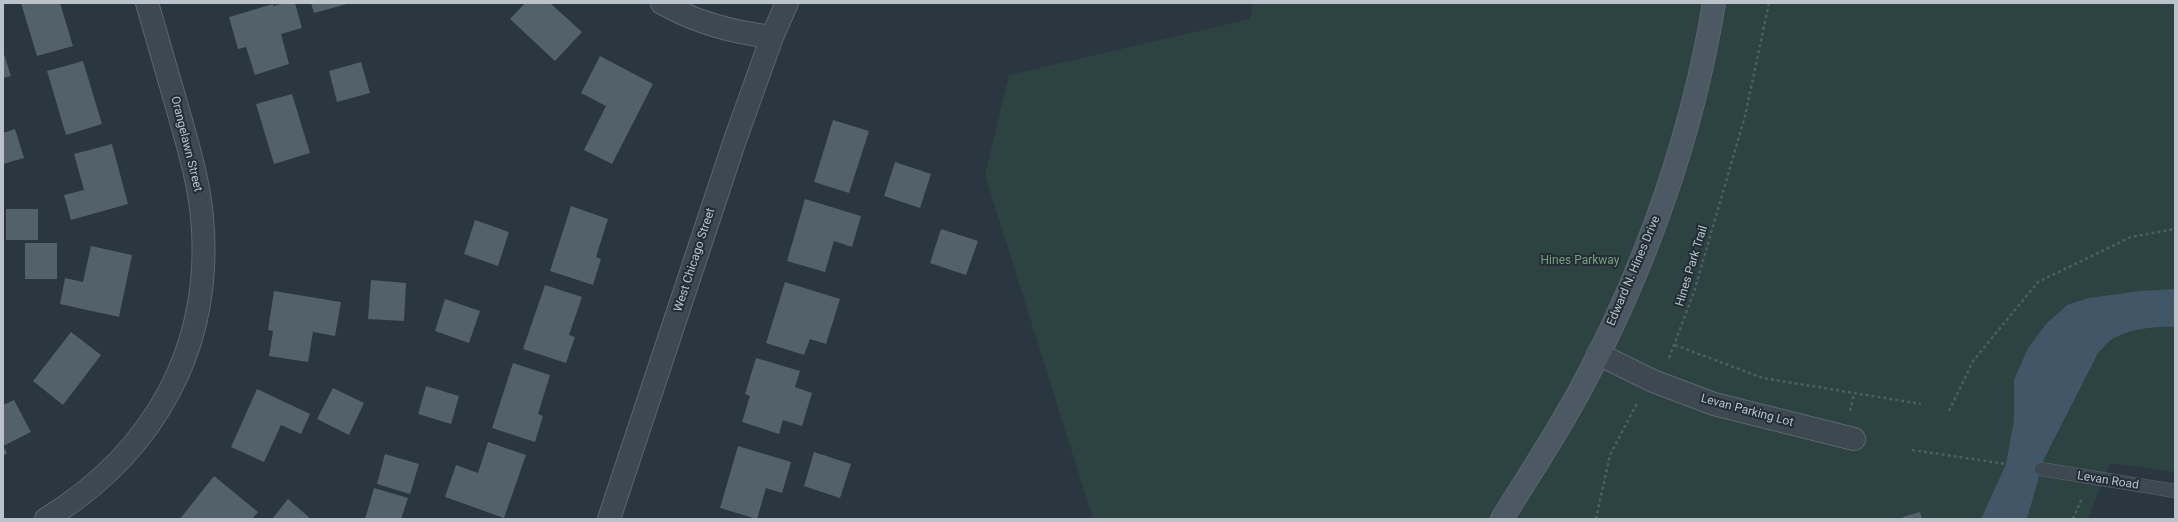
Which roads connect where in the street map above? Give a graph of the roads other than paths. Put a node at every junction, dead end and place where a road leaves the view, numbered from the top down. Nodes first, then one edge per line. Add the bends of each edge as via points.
1 (147, 3) edge
2 (662, 3) edge
3 (786, 3) edge
4 (1714, 3) edge
5 (772, 37) junction
6 (1598, 354) junction
7 (1854, 439) dead end
8 (2041, 469) dead end
9 (2175, 491) edge
10 (46, 519) edge
11 (609, 519) edge
12 (1502, 519) edge

1 - 10 street, Orangelawn Street via 193,162 202,216 205,266 198,316 173,385 140,438 98,483
2 - 5 street via 704,24 740,33
3 - 5 street, West Chicago Street
4 - 6 street, Edward N. Hines Drive via 1688,118 1663,200 1632,280
5 - 11 street, West Chicago Street via 732,148
6 - 7 street, Levan Parking Lot via 1653,381 1714,404
6 - 12 street, Edward N. Hines Drive via 1578,393
8 - 9 lane, Levan Road

